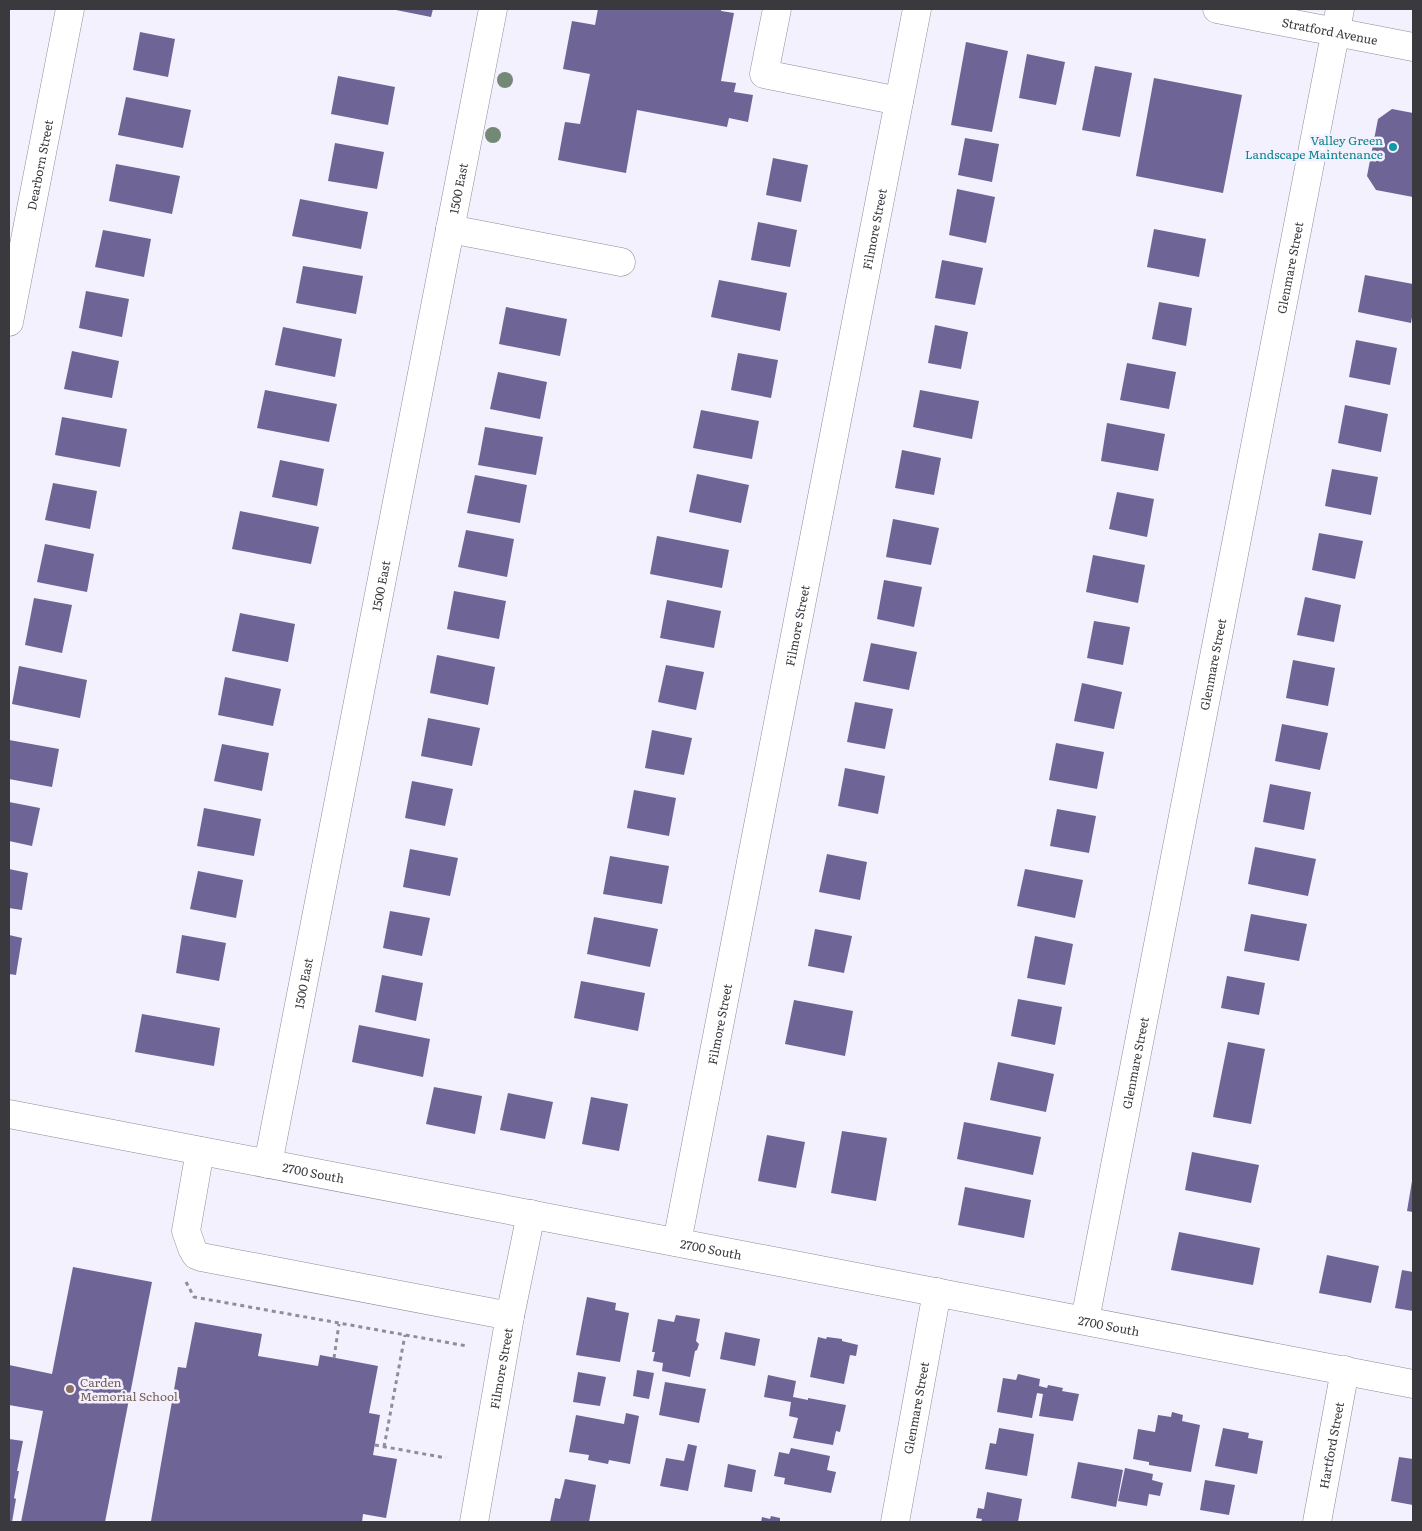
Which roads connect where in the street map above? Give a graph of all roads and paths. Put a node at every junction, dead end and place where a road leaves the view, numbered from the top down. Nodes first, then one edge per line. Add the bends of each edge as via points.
1 (70, 9) edge
2 (493, 9) edge
3 (777, 9) edge
4 (917, 9) edge
5 (1217, 9) edge
6 (1338, 20) edge
7 (1413, 47) edge
8 (899, 101) junction
9 (450, 229) junction
10 (621, 262) dead end
11 (9, 322) edge
12 (9, 1114) edge
13 (200, 1151) junction
14 (268, 1164) junction
15 (531, 1214) junction
16 (677, 1242) junction
17 (937, 1292) junction
18 (510, 1316) junction
19 (1085, 1320) junction
20 (339, 1324) dead end
21 (406, 1335) dead end
22 (334, 1358) dead end
23 (1345, 1370) junction
24 (1413, 1384) edge
25 (375, 1445) dead end
26 (384, 1447) junction
27 (446, 1458) dead end
28 (474, 1522) edge
29 (896, 1522) edge
30 (1317, 1522) edge

1 - 11 street, Dearborn Street
2 - 9 street, 1500 East
3 - 8 street via 764,74
4 - 8 street, Filmore Street
5 - 6 street, Stratford Avenue
6 - 7 street, Stratford Avenue
6 - 19 street, Glenmare Street
8 - 16 street, Filmore Street
9 - 10 street
9 - 14 street, 1500 East
12 - 13 street, 2700 South
13 - 14 street, 2700 South
13 - 18 street via 186,1231 192,1248 201,1258
14 - 15 street, 2700 South
15 - 16 street, 2700 South
15 - 18 street, Filmore Street
16 - 17 street, 2700 South
17 - 19 street, 2700 South
17 - 29 street, Glenmare Street
18 - 28 street, Filmore Street
19 - 23 street, 2700 South
20 - 22 path
21 - 26 path
23 - 24 street, 2700 South
23 - 30 street, Hartford Street
25 - 26 path
26 - 27 path

